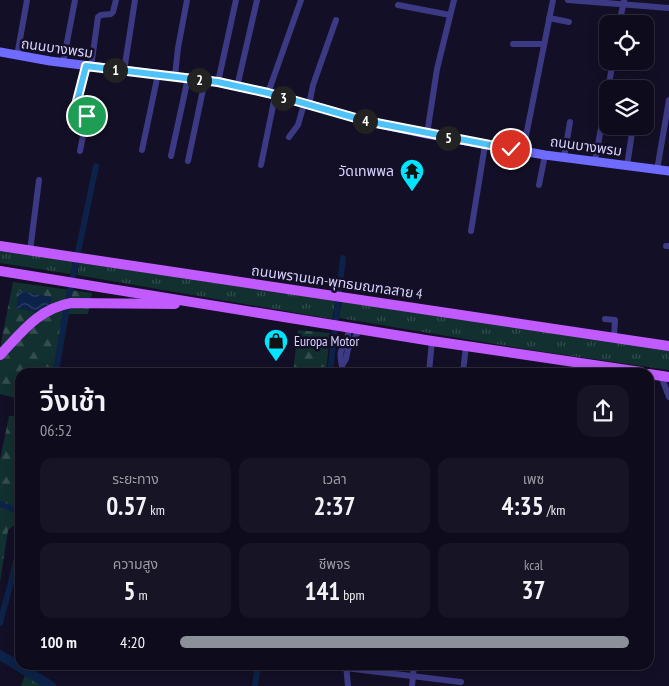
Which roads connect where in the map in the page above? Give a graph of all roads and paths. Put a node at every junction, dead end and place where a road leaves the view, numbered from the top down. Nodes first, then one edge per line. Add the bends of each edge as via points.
1 (26, 0) edge
2 (75, 0) edge
3 (116, 0) edge
4 (135, 0) edge
5 (187, 0) edge
6 (236, 0) edge
7 (257, 0) edge
8 (301, 0) edge
9 (454, 0) edge
10 (553, 0) edge
11 (568, 0) edge
12 (623, 2) edge
13 (398, 5) dead end
14 (669, 8) edge
15 (450, 15) junction
16 (621, 15) edge
17 (549, 18) junction
18 (336, 20) dead end
19 (101, 22) dead end
20 (569, 22) dead end
21 (514, 44) dead end
22 (544, 44) junction
23 (0, 52) edge
24 (17, 56) junction
25 (63, 63) junction
26 (90, 67) junction
27 (124, 71) junction
28 (158, 74) junction
29 (175, 76) junction
30 (188, 78) junction
31 (204, 80) junction
32 (218, 82) junction
33 (237, 87) junction
34 (271, 95) junction
35 (669, 100) edge
36 (306, 105) junction
37 (570, 122) dead end
38 (427, 134) junction
39 (600, 135) edge
40 (632, 135) edge
41 (289, 137) dead end
42 (485, 145) junction
43 (142, 150) dead end
44 (80, 151) dead end
45 (523, 151) junction
46 (545, 155) junction
47 (171, 156) dead end
48 (564, 157) junction
49 (188, 161) dead end
50 (595, 161) junction
51 (261, 165) dead end
52 (627, 166) junction
53 (657, 170) junction
54 (669, 171) edge
55 (39, 180) dead end
56 (539, 185) dead end
57 (471, 231) dead end
58 (0, 246) edge
59 (30, 250) junction
60 (0, 271) edge
61 (209, 305) junction
62 (605, 319) dead end
63 (348, 327) junction
64 (360, 329) junction
65 (614, 337) junction
66 (432, 341) junction
67 (466, 346) junction
68 (669, 346) edge
69 (0, 355) edge
70 (343, 364) junction
71 (342, 368) edge
72 (429, 368) edge
73 (463, 368) edge
74 (613, 368) edge
75 (665, 376) edge
76 (669, 397) edge
77 (347, 670) edge
78 (369, 670) edge
79 (414, 670) edge
80 (413, 676) junction
81 (461, 682) dead end
82 (348, 686) edge
83 (412, 686) edge

1 - 24 street
2 - 25 street
3 - 26 street via 111,14 98,17
4 - 27 street
5 - 29 street
6 - 32 street
7 - 33 street
8 - 34 street
9 - 15 street
10 - 17 street
11 - 12 street
12 - 14 street
12 - 16 street
13 - 15 street
15 - 38 street
17 - 20 street
17 - 22 street
18 - 36 street
19 - 26 street
21 - 22 street
22 - 45 street
23 - 24 street, ถนนบางพรม
24 - 25 street, ถนนบางพรม
25 - 26 street, ถนนบางพรม
26 - 27 street, ถนนบางพรม
26 - 44 street via 76,105 87,116
27 - 28 street, ถนนบางพรม
28 - 29 street, ถนนบางพรม
28 - 43 street
29 - 30 street, ถนนบางพรม
30 - 31 street, ถนนบางพรม
30 - 47 street
31 - 32 street, ถนนบางพรม
31 - 49 street
32 - 33 street, ถนนบางพรม
33 - 34 street, ถนนบางพรม
34 - 36 street, ถนนบางพรม
34 - 51 street
35 - 53 street
36 - 38 street, ถนนบางพรม
36 - 41 street
37 - 48 street
38 - 42 street, ถนนบางพรม
39 - 50 street
40 - 52 street
42 - 45 street, ถนนบางพรม
42 - 57 street
45 - 46 street, ถนนบางพรม
46 - 48 street, ถนนบางพรม
46 - 56 street
48 - 50 street, ถนนบางพรม
50 - 52 street, ถนนบางพรม
52 - 53 street, ถนนบางพรม
53 - 54 street, ถนนบางพรม
55 - 59 street
58 - 59 main road, ถนนพรานนก-พุทธมณฑลสาย 4
59 - 65 main road, ถนนพรานนก-พุทธมณฑลสาย 4
60 - 61 main road
61 - 63 main road
61 - 69 main road via 67,304 34,319
62 - 65 street via 615,320
63 - 64 main road
63 - 70 street via 349,339 340,358
64 - 66 main road
64 - 70 street
65 - 68 main road, ถนนพรานนก-พุทธมณฑลสาย 4
66 - 67 main road
66 - 72 street
67 - 73 street
67 - 74 main road
70 - 71 street
75 - 76 street
77 - 82 street
78 - 80 street
79 - 80 street
80 - 81 street
80 - 83 street

